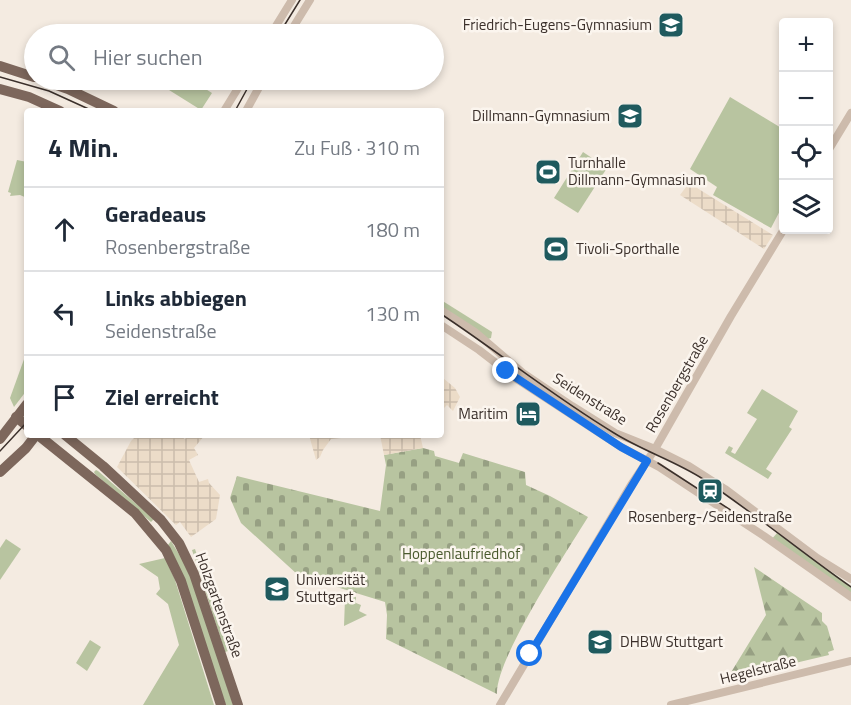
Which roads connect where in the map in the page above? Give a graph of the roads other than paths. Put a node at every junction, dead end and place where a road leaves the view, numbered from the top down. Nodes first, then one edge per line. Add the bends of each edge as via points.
1 (292, 0) edge
2 (310, 0) edge
3 (277, 24) edge
4 (295, 24) edge
5 (0, 66) edge
6 (24, 74) edge
7 (0, 89) edge
8 (70, 90) edge
9 (237, 90) edge
10 (258, 90) edge
11 (53, 108) edge
12 (108, 108) edge
13 (226, 108) edge
14 (248, 108) edge
15 (851, 113) edge
16 (833, 143) edge
17 (780, 234) edge
18 (444, 312) edge
19 (444, 327) edge
20 (21, 417) edge
21 (34, 438) edge
22 (41, 438) edge
23 (69, 438) edge
24 (0, 439) edge
25 (655, 449) junction
26 (647, 461) junction
27 (103, 466) junction
28 (0, 472) edge
29 (93, 479) junction
30 (179, 543) junction
31 (166, 550) junction
32 (851, 579) edge
33 (851, 597) edge
34 (851, 662) edge
35 (221, 705) edge
36 (238, 705) edge
37 (500, 705) edge
38 (670, 705) edge

1 - 3 street
2 - 4 street
5 - 6 main road
7 - 11 main road
8 - 12 main road
9 - 13 street
10 - 14 street
15 - 16 street
17 - 25 street, Rosenbergstraße
18 - 25 street, Seidenstraße via 475,332 523,373 605,428
19 - 26 street, Seidenstraße via 518,380
20 - 24 main road
21 - 28 main road
22 - 29 main road, Holzgartenstraße
23 - 27 main road, Holzgartenstraße
25 - 26 street, Rosenbergstraße
25 - 32 street, Seidenstraße via 725,489
26 - 33 street, Seidenstraße
26 - 37 street, Rosenbergstraße
27 - 29 main road via 90,468
27 - 30 main road, Holzgartenstraße via 161,520
29 - 31 main road, Holzgartenstraße via 135,513
30 - 31 main road via 167,538
30 - 36 main road, Holzgartenstraße via 194,574
31 - 35 main road, Holzgartenstraße via 181,581
34 - 38 street, Hegelstraße

